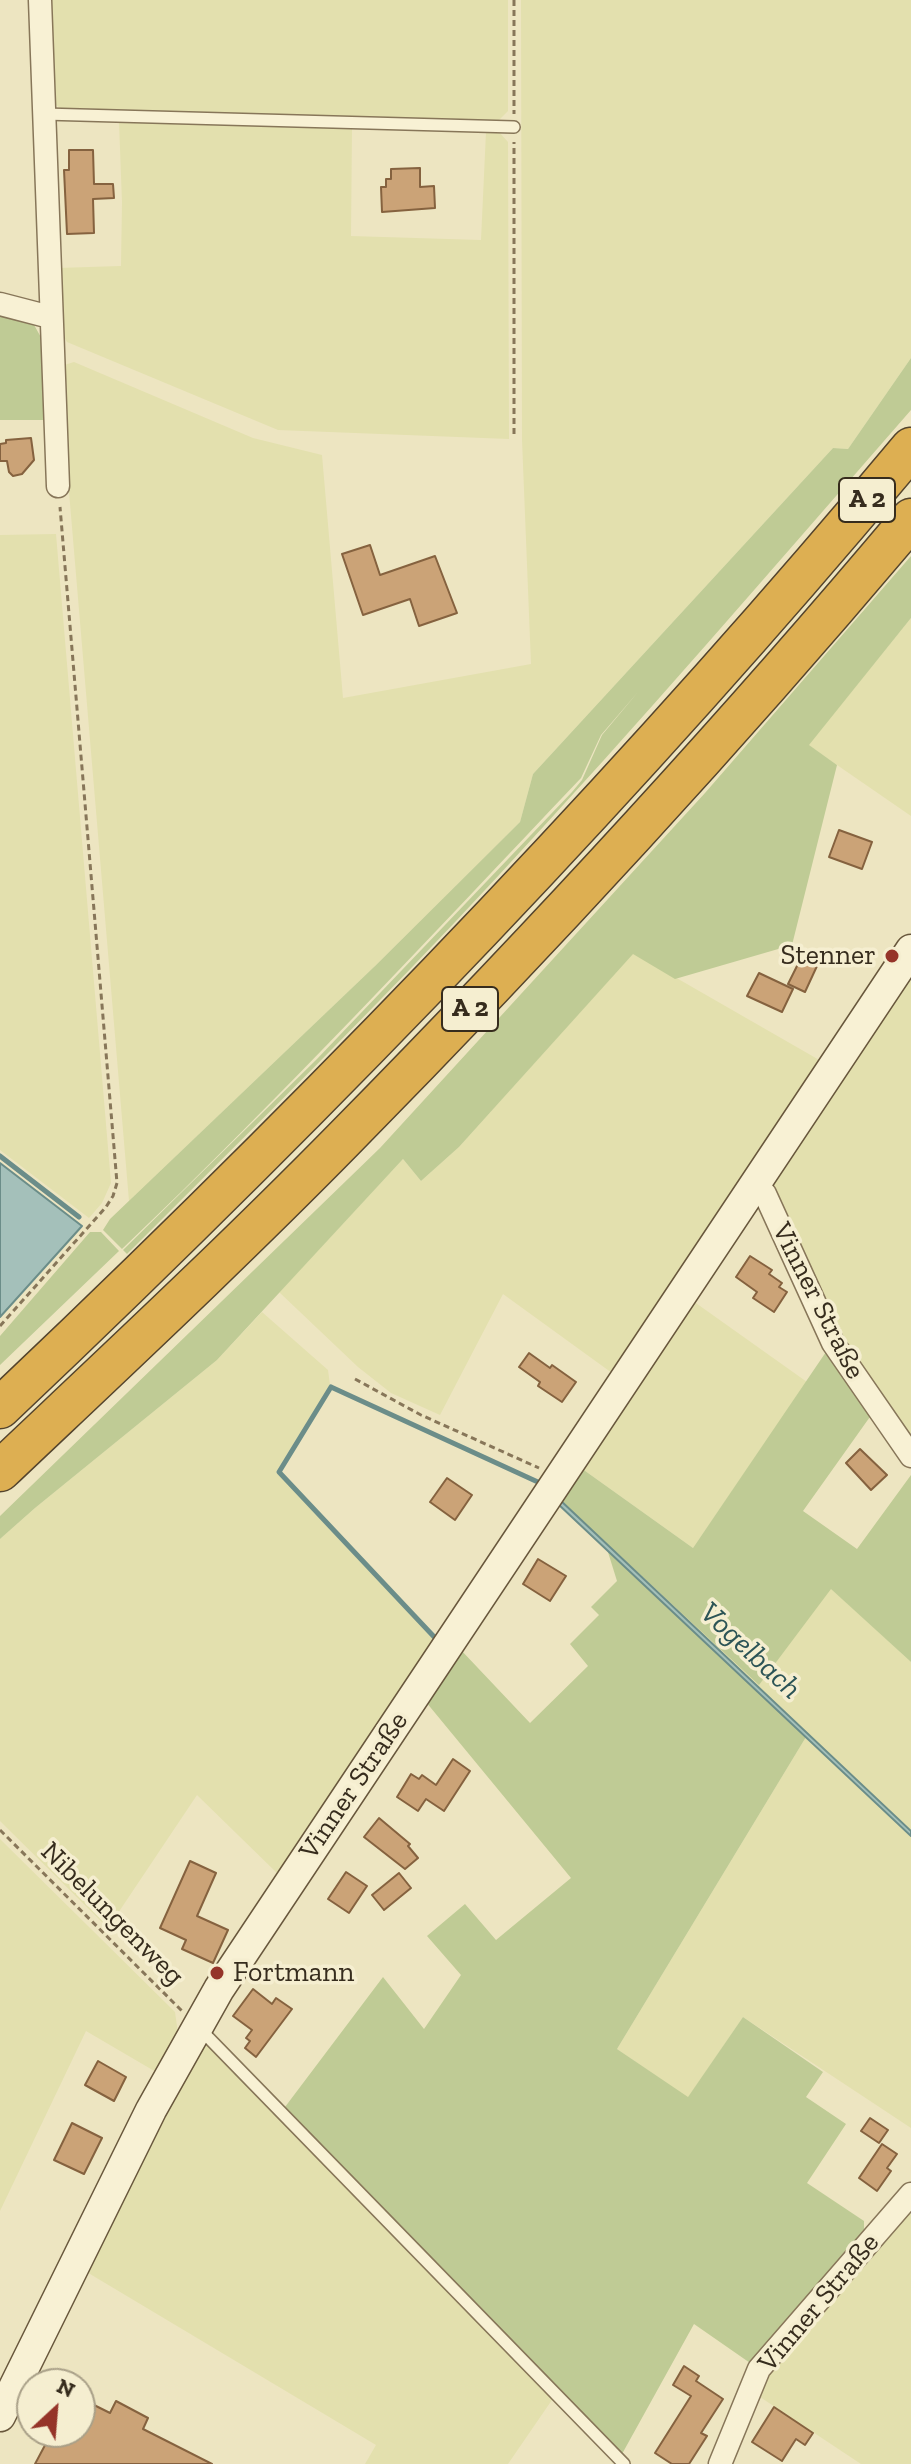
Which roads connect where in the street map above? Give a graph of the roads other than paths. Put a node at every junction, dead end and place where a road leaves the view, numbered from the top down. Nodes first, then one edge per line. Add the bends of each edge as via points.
1 (40, 0) edge
2 (44, 114) junction
3 (514, 127) road end
4 (0, 304) edge
5 (50, 317) junction
6 (911, 448) edge
7 (58, 486) road end
8 (911, 519) edge
9 (911, 950) edge
10 (755, 1183) junction
11 (0, 1408) edge
12 (911, 1456) edge
13 (0, 1471) edge
14 (197, 2026) junction
15 (911, 2194) edge
16 (0, 2416) edge
17 (624, 2464) edge
18 (720, 2464) edge

1 - 2 street
2 - 3 lane
2 - 5 street
4 - 5 street
5 - 7 street
6 - 11 highway, A 2 via 712,679 519,890 252,1166
8 - 13 highway, A 2 via 673,791 476,1002 218,1264
9 - 10 street, Vinner Straße
10 - 12 street, Vinner Straße via 765,1194 833,1343
10 - 14 street, Vinner Straße
14 - 16 street, Vinner Straße
14 - 17 lane
15 - 18 street, Vinner Straße via 759,2369

